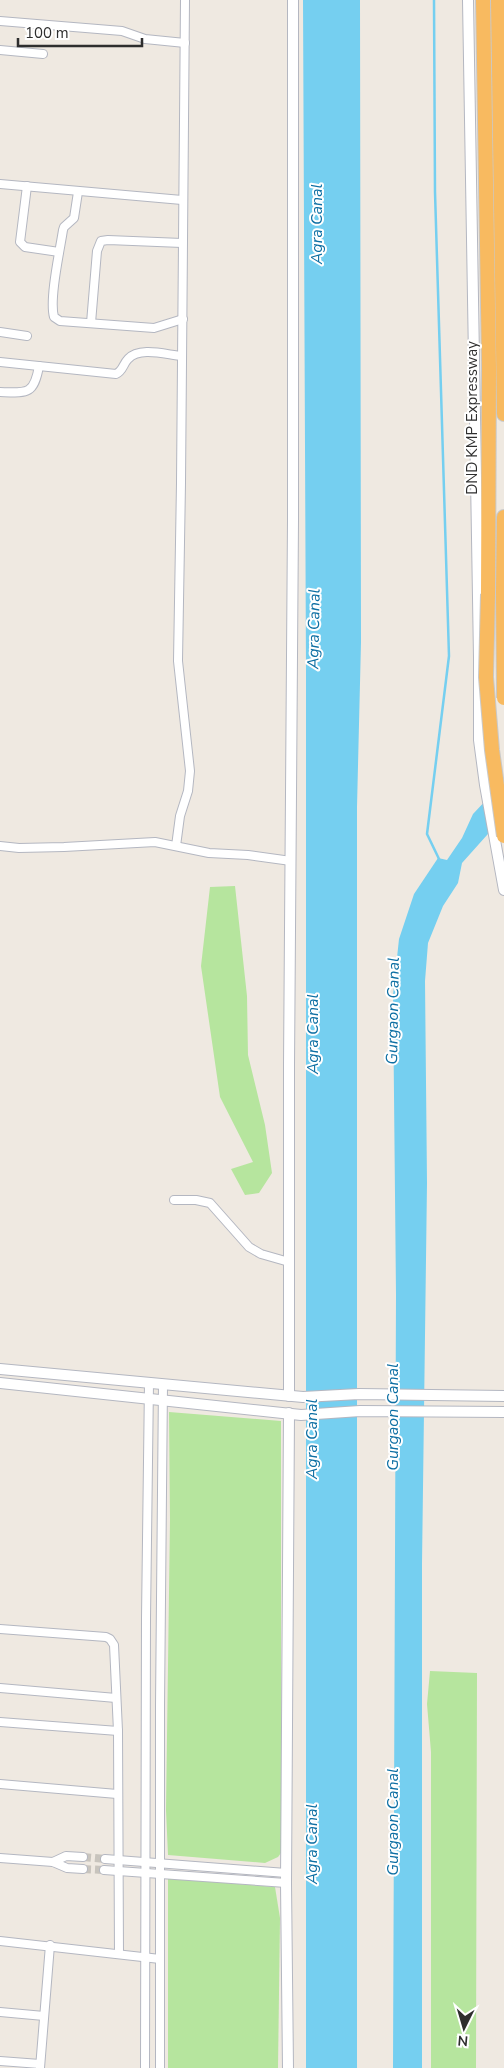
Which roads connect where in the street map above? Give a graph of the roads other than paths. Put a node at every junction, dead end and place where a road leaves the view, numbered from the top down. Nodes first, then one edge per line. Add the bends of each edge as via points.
1 (185, 0) edge
2 (293, 0) edge
3 (468, 0) edge
4 (483, 0) edge
5 (498, 0) edge
6 (0, 21) edge
7 (185, 43) junction
8 (0, 50) edge
9 (43, 54) dead end
10 (0, 184) edge
11 (27, 186) junction
12 (78, 192) junction
13 (182, 200) junction
14 (182, 243) junction
15 (59, 252) junction
16 (183, 319) junction
17 (91, 323) junction
18 (0, 332) edge
19 (27, 336) dead end
20 (182, 356) junction
21 (0, 362) edge
22 (38, 366) junction
23 (0, 392) edge
24 (504, 414) edge
25 (504, 517) edge
26 (479, 657) junction
27 (504, 657) edge
28 (504, 698) edge
29 (499, 834) edge
30 (0, 846) edge
31 (176, 846) junction
32 (290, 861) junction
33 (504, 890) edge
34 (174, 1200) dead end
35 (289, 1262) junction
36 (0, 1369) edge
37 (149, 1383) junction
38 (0, 1384) edge
39 (164, 1384) junction
40 (289, 1396) junction
41 (504, 1396) edge
42 (149, 1399) junction
43 (162, 1400) junction
44 (504, 1412) edge
45 (289, 1413) junction
46 (0, 1629) edge
47 (0, 1688) edge
48 (116, 1698) junction
49 (0, 1722) edge
50 (118, 1731) junction
51 (0, 1784) edge
52 (117, 1794) junction
53 (83, 1857) tunnel mouth
54 (0, 1858) edge
55 (105, 1859) tunnel mouth
56 (118, 1860) junction
57 (53, 1862) junction
58 (146, 1862) junction
59 (160, 1864) junction
60 (83, 1869) tunnel mouth
61 (104, 1870) tunnel mouth
62 (118, 1871) junction
63 (146, 1872) junction
64 (160, 1873) junction
65 (286, 1878) junction
66 (0, 1941) edge
67 (50, 1945) junction
68 (119, 1954) junction
69 (145, 1957) junction
70 (160, 1959) junction
71 (0, 2012) edge
72 (44, 2016) junction
73 (0, 2061) edge
74 (40, 2066) edge
75 (144, 2068) edge
76 (160, 2068) edge
77 (288, 2068) edge

1 - 7 street
2 - 32 street
3 - 26 street
4 - 29 highway, DND KMP Expressway, bridge via 489,368 486,676
5 - 24 highway, DND KMP Expressway
6 - 7 street via 122,32 141,38
7 - 13 street
8 - 9 street
10 - 11 street
11 - 12 street
11 - 15 street via 20,242 25,247
12 - 13 street
12 - 15 street via 74,218 64,227
13 - 14 street
14 - 16 street
14 - 17 street via 101,241 97,251
15 - 17 street via 54,317 60,321
16 - 17 street via 154,328
16 - 20 street
18 - 19 street
20 - 22 street via 138,353 129,358 116,374
20 - 31 street via 178,661 190,771
21 - 22 street
22 - 23 street via 31,390
25 - 28 highway, bridge
26 - 27 street
26 - 29 street via 479,740 486,791
29 - 33 street
30 - 31 street via 64,847 155,842
31 - 32 street via 210,853
32 - 35 street
34 - 35 street via 210,1203 249,1247
35 - 40 street
36 - 37 street
37 - 39 street
37 - 42 street
38 - 42 street
39 - 40 street
39 - 43 street
40 - 41 street
42 - 43 street
42 - 58 street
43 - 45 street
43 - 59 street
44 - 45 street
45 - 65 street
46 - 48 street via 110,1639 114,1645
47 - 48 street
48 - 50 street
49 - 50 street
50 - 52 street
51 - 52 street
52 - 56 street
53 - 57 street via 66,1856
54 - 57 street
55 - 56 street
56 - 58 street
56 - 62 street
57 - 60 street via 67,1868
58 - 59 street
58 - 63 street
59 - 64 street
59 - 65 street
61 - 62 street
62 - 63 street
62 - 68 street
63 - 64 street
63 - 69 street
64 - 65 street
64 - 70 street
65 - 77 street
66 - 67 street
67 - 68 street
67 - 72 street
68 - 69 street
69 - 70 street
69 - 75 street
70 - 76 street
71 - 72 street
72 - 74 street
73 - 74 street

